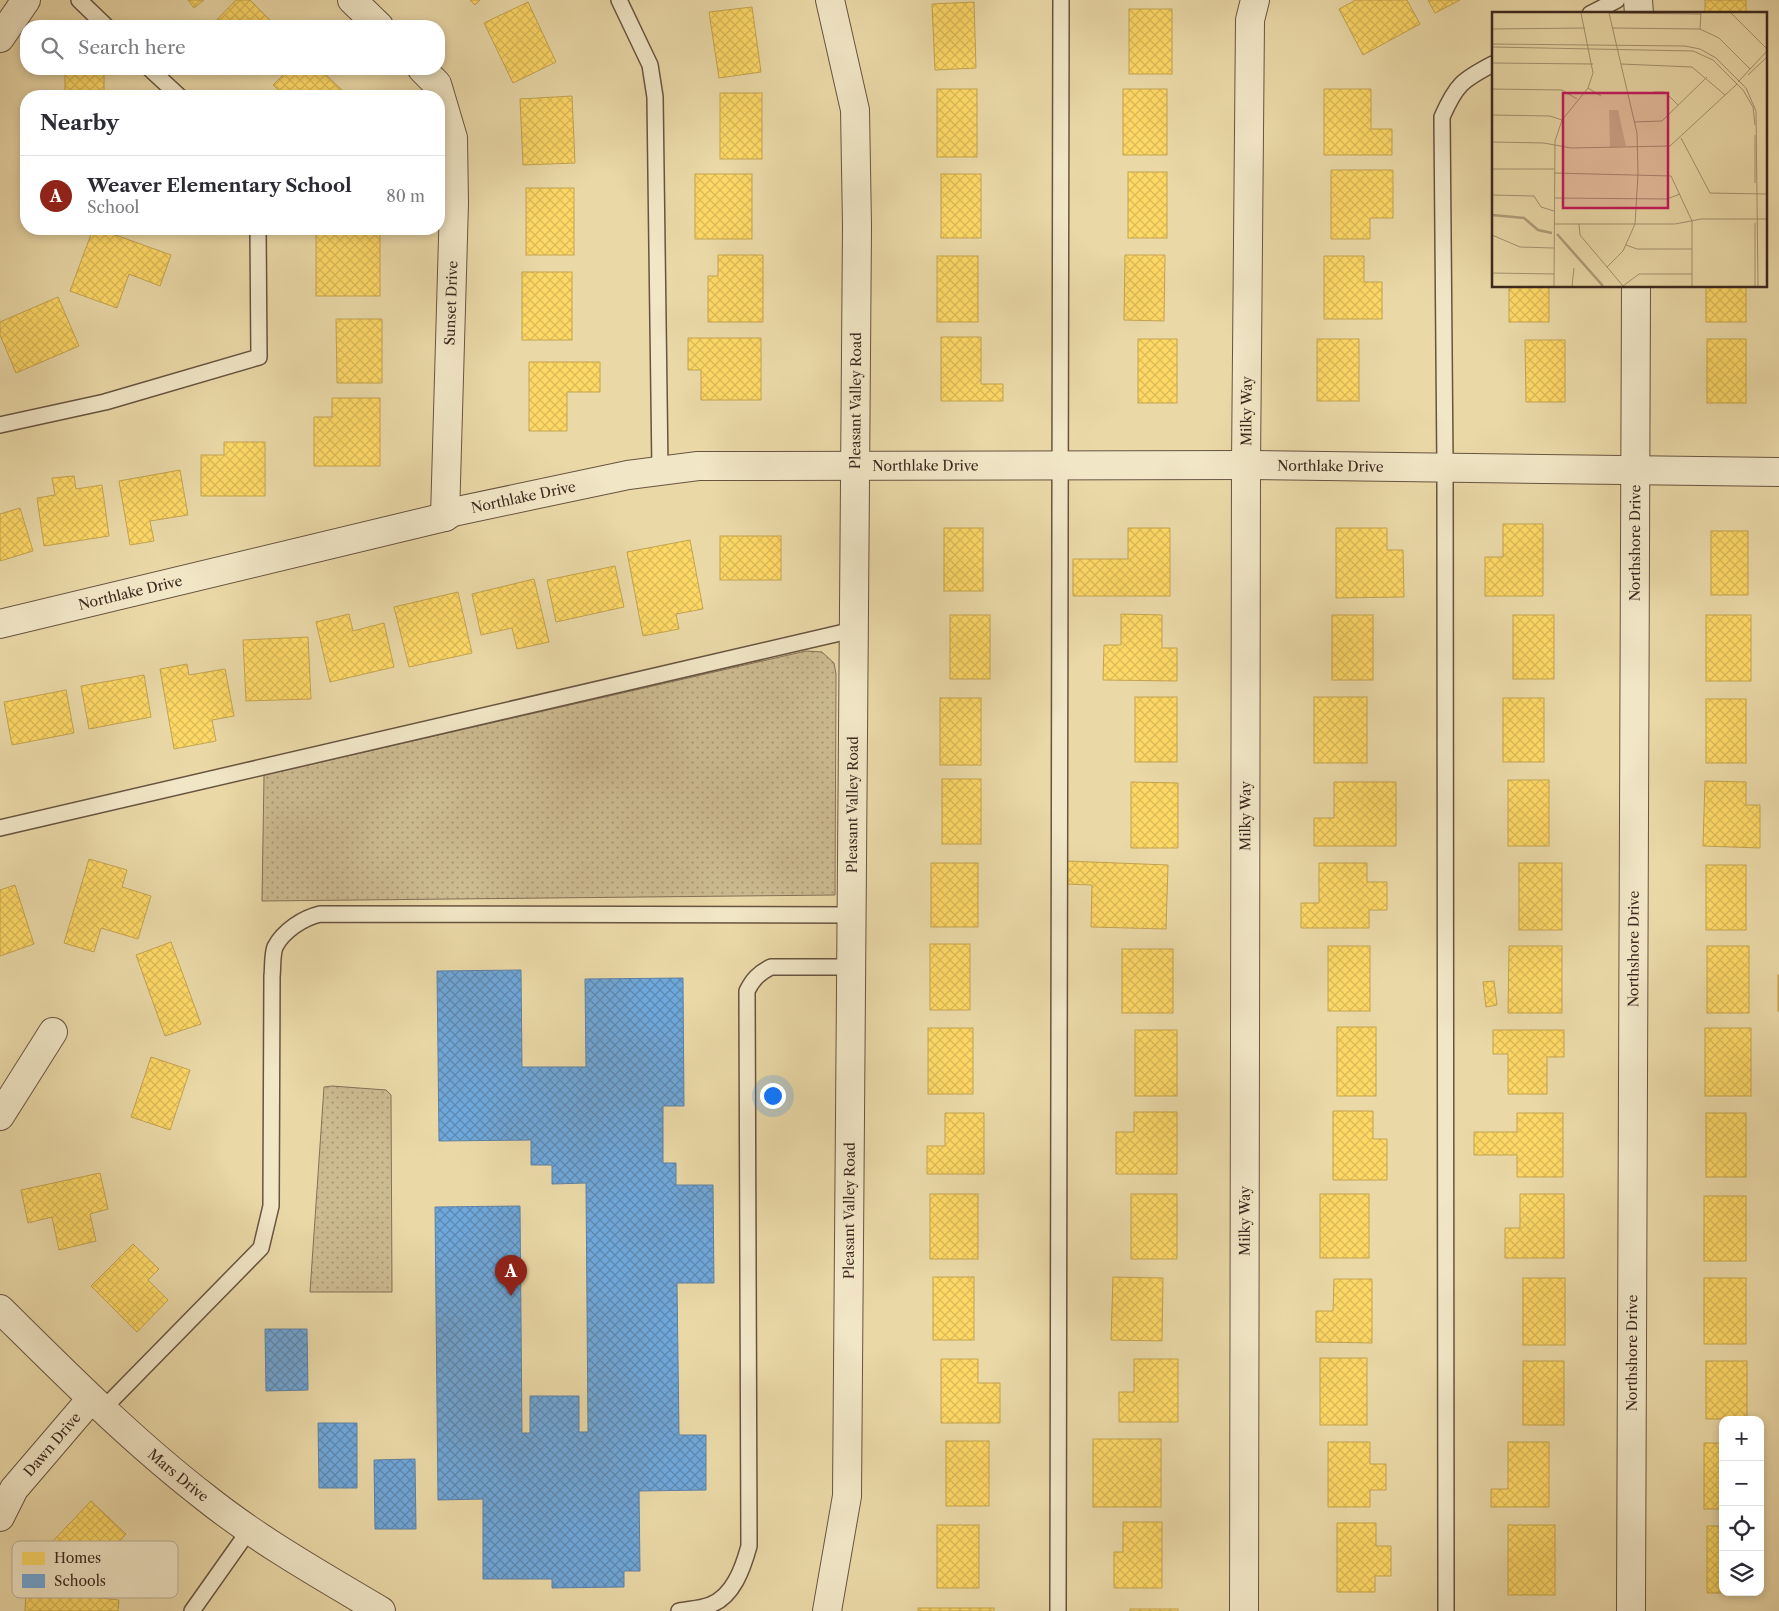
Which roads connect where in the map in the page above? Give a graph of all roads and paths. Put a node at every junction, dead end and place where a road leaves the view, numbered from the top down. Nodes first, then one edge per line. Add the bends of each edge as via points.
1 (26, 0) edge
2 (79, 0) edge
3 (352, 0) edge
4 (619, 0) edge
5 (830, 0) edge
6 (1061, 0) edge
7 (1617, 0) edge
8 (1253, 10) edge
9 (1594, 12) edge
10 (100, 20) edge
11 (373, 20) edge
12 (0, 38) edge
13 (1492, 65) edge
14 (156, 75) edge
15 (428, 75) edge
16 (172, 90) edge
17 (439, 90) edge
18 (445, 111) edge
19 (258, 235) edge
20 (1636, 288) edge
21 (0, 426) edge
22 (854, 464) junction
23 (1062, 465) junction
24 (1246, 465) junction
25 (1445, 467) junction
26 (1634, 469) junction
27 (660, 470) junction
28 (1779, 472) edge
29 (445, 516) junction
30 (0, 624) edge
31 (853, 630) junction
32 (0, 828) edge
33 (852, 915) junction
34 (852, 966) junction
35 (53, 1032) dead end
36 (0, 1116) edge
37 (0, 1309) edge
38 (97, 1404) junction
39 (0, 1517) edge
40 (250, 1528) junction
41 (192, 1611) edge
42 (381, 1611) edge
43 (679, 1611) edge
44 (827, 1611) edge
45 (1058, 1611) edge
46 (1244, 1611) edge
47 (1446, 1611) edge
48 (1631, 1611) edge

1 - 12 street
2 - 10 lane
3 - 11 street
4 - 27 lane via 650,65 655,97
5 - 22 street, Pleasant Valley Road via 855,110
6 - 23 lane
7 - 9 lane
8 - 24 street, Milky Way
13 - 25 lane via 1466,78 1452,95 1442,117
14 - 16 lane
15 - 17 street, Sunset Drive
18 - 29 street, Sunset Drive via 453,138 454,203
19 - 21 lane via 259,357 105,402
20 - 26 street, Northshore Drive
22 - 23 street, Northlake Drive
22 - 27 street, Northlake Drive via 698,466
22 - 31 street, Pleasant Valley Road
23 - 24 street, Northlake Drive
23 - 45 lane
24 - 25 street, Northlake Drive
24 - 46 street, Milky Way
25 - 26 street, Northlake Drive
25 - 47 lane
26 - 28 street, Northlake Drive
26 - 48 street, Northshore Drive
27 - 29 street, Northlake Drive
29 - 30 street, Northlake Drive
31 - 32 lane
31 - 33 street, Pleasant Valley Road
33 - 34 street, Pleasant Valley Road
33 - 38 lane via 308,916 290,929 275,948 272,976 271,1206 261,1248
34 - 43 lane via 771,967 761,972 747,991 749,1546 743,1570 730,1590 711,1605
34 - 44 street, Pleasant Valley Road via 847,1496
35 - 36 street
37 - 38 street, Mars Drive
38 - 39 street, Dawn Drive via 14,1489
38 - 40 street, Mars Drive via 206,1499
40 - 41 lane
40 - 42 street, Mars Drive

